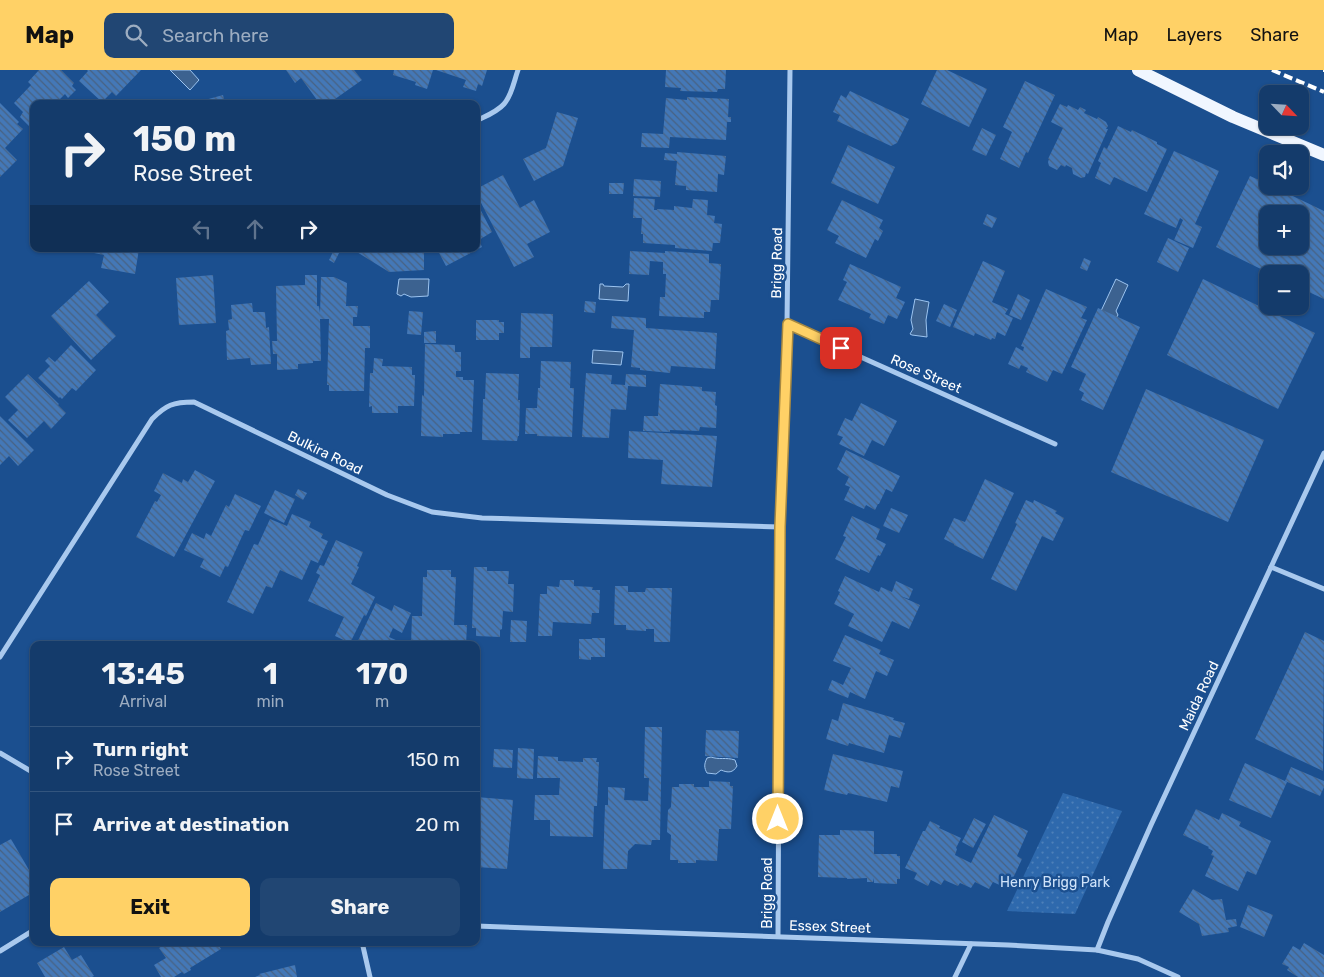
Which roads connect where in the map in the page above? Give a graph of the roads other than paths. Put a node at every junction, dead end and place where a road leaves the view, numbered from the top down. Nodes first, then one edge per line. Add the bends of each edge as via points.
1 (518, 70) edge
2 (790, 70) edge
3 (1138, 70) edge
4 (480, 119) edge
5 (1324, 155) edge
6 (788, 324) junction
7 (1056, 444) dead end
8 (1324, 453) edge
9 (780, 527) junction
10 (1271, 567) junction
11 (1324, 589) edge
12 (0, 658) edge
13 (0, 753) edge
14 (30, 771) edge
15 (480, 926) edge
16 (30, 932) edge
17 (778, 936) junction
18 (970, 944) junction
19 (363, 946) edge
20 (0, 950) edge
21 (1097, 950) junction
22 (370, 977) edge
23 (955, 977) edge
24 (1178, 977) edge

1 - 4 street via 505,103
2 - 6 street, Brigg Road
3 - 5 main road via 1233,117
6 - 7 street, Rose Street
6 - 9 street, Brigg Road
8 - 10 street, Maida Road
9 - 12 street, Bulkira Road via 482,518 432,512 387,495 194,402 178,403 163,408 152,419
9 - 17 street, Brigg Road
10 - 11 street
10 - 21 street, Maida Road via 1151,825
13 - 14 street
15 - 17 street, Essex Street
16 - 20 street
17 - 18 street, Essex Street
18 - 21 street, Essex Street
18 - 23 street
19 - 22 street
21 - 24 street, Essex Street via 1138,959

